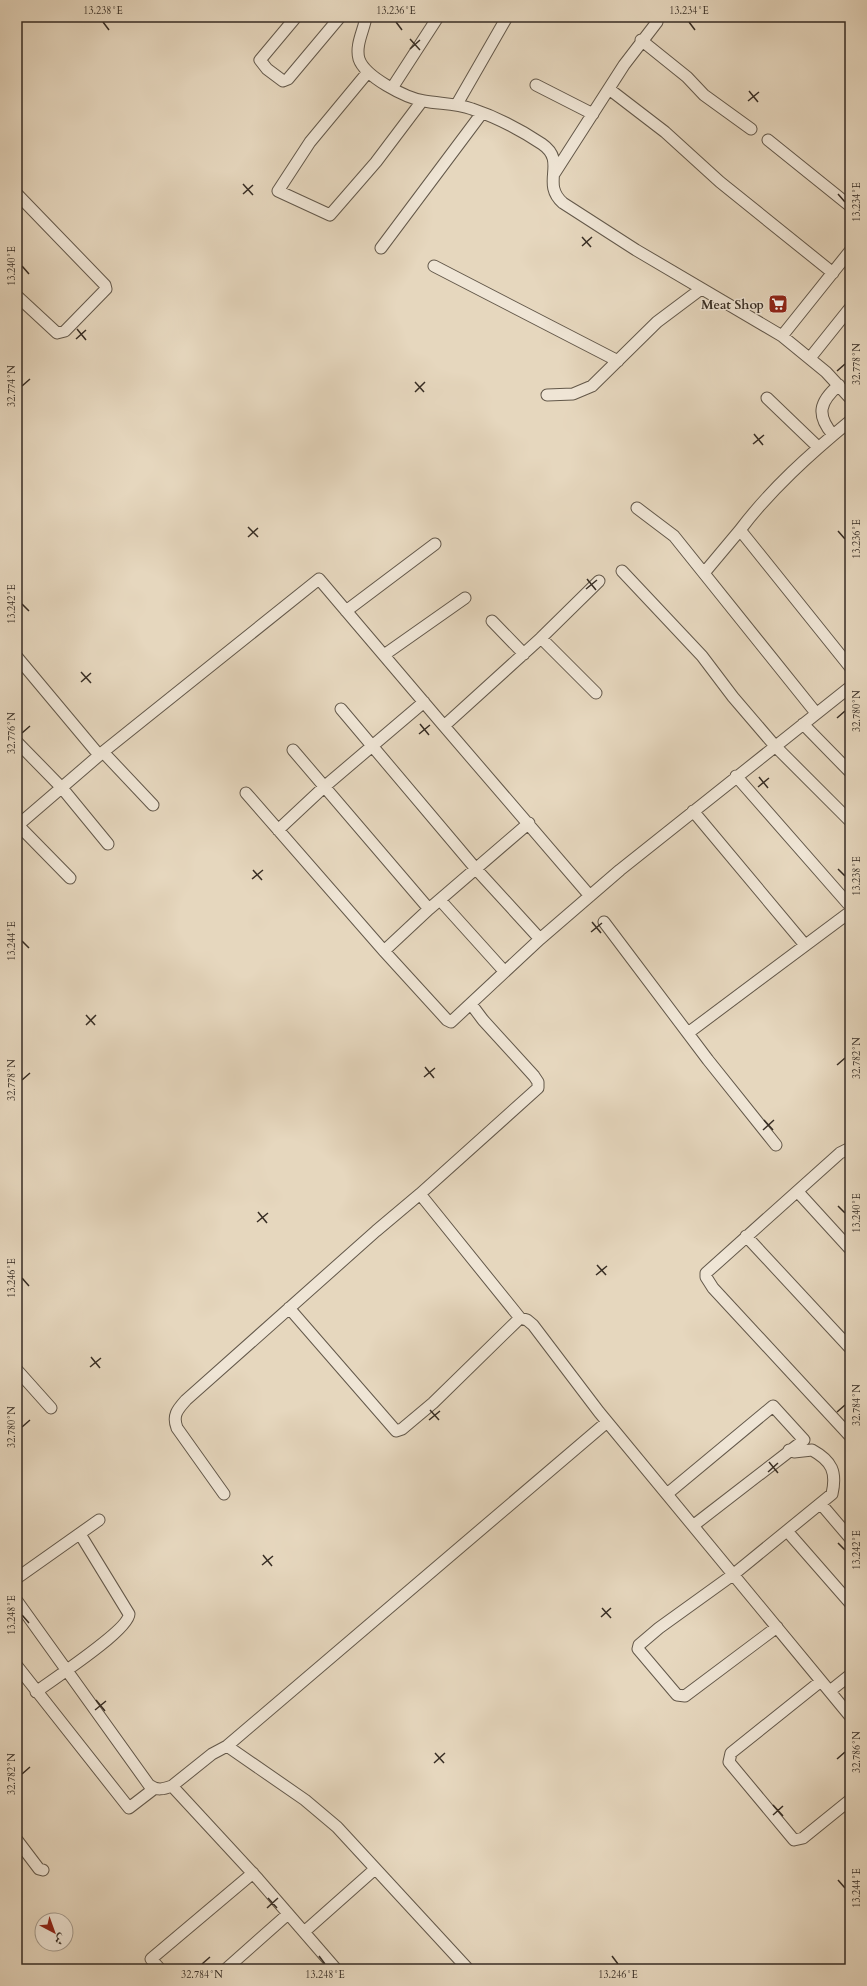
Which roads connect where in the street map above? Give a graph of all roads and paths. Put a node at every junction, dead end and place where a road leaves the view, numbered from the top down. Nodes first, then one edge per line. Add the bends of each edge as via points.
1 (296, 17) edge
2 (340, 17) edge
3 (366, 17) edge
4 (438, 17) edge
5 (507, 17) edge
6 (658, 17) edge
7 (642, 40) junction
8 (368, 72) junction
9 (536, 85) dead end
10 (392, 88) junction
11 (609, 89) junction
12 (422, 101) junction
13 (457, 104) junction
14 (482, 113) junction
15 (593, 114) junction
16 (751, 129) dead end
17 (768, 140) dead end
18 (554, 174) junction
19 (17, 194) edge
20 (850, 206) edge
21 (381, 248) dead end
22 (850, 251) edge
23 (434, 266) dead end
24 (833, 273) junction
25 (701, 289) junction
26 (17, 296) edge
27 (850, 308) edge
28 (782, 336) junction
29 (810, 358) junction
30 (618, 361) junction
31 (838, 386) junction
32 (547, 395) dead end
33 (767, 398) dead end
34 (850, 398) edge
35 (850, 421) edge
36 (841, 432) edge
37 (818, 447) junction
38 (636, 508) dead end
39 (740, 530) junction
40 (435, 544) dead end
41 (622, 571) dead end
42 (704, 573) junction
43 (599, 581) dead end
44 (465, 598) dead end
45 (346, 610) junction
46 (492, 621) dead end
47 (541, 638) junction
48 (384, 654) junction
49 (524, 654) junction
50 (17, 657) edge
51 (850, 667) edge
52 (850, 687) edge
53 (596, 693) dead end
54 (424, 702) junction
55 (341, 709) dead end
56 (816, 713) junction
57 (803, 724) junction
58 (444, 726) junction
59 (17, 742) edge
60 (373, 745) junction
61 (775, 746) junction
62 (293, 750) dead end
63 (101, 753) junction
64 (850, 772) edge
65 (736, 776) junction
66 (324, 787) junction
67 (62, 788) junction
68 (246, 793) dead end
69 (152, 804) dead end
70 (693, 811) junction
71 (850, 821) edge
72 (529, 823) junction
73 (17, 825) edge
74 (278, 830) junction
75 (108, 844) dead end
76 (476, 869) junction
77 (70, 878) dead end
78 (590, 896) junction
79 (440, 900) junction
80 (850, 906) edge
81 (429, 910) junction
82 (850, 912) edge
83 (604, 922) dead end
84 (540, 939) junction
85 (805, 945) junction
86 (384, 951) junction
87 (504, 971) junction
88 (471, 1004) junction
89 (688, 1033) junction
90 (776, 1144) dead end
91 (850, 1148) edge
92 (798, 1192) junction
93 (420, 1194) junction
94 (746, 1236) junction
95 (850, 1250) edge
96 (289, 1308) junction
97 (520, 1318) junction
98 (850, 1348) edge
99 (17, 1370) edge
100 (51, 1408) dead end
101 (607, 1422) junction
102 (848, 1430) edge
103 (789, 1450) junction
104 (224, 1494) dead end
105 (667, 1494) junction
106 (821, 1504) junction
107 (99, 1520) dead end
108 (694, 1525) junction
109 (787, 1531) junction
110 (80, 1534) junction
111 (850, 1538) edge
112 (734, 1574) junction
113 (17, 1578) edge
114 (17, 1601) edge
115 (850, 1604) edge
116 (777, 1627) junction
117 (17, 1666) edge
118 (66, 1669) junction
119 (850, 1675) edge
120 (821, 1681) junction
121 (830, 1691) junction
122 (36, 1692) junction
123 (850, 1716) edge
124 (227, 1746) junction
125 (172, 1786) junction
126 (155, 1788) junction
127 (850, 1800) edge
128 (18, 1842) edge
129 (375, 1869) junction
130 (43, 1870) dead end
131 (253, 1873) junction
132 (288, 1914) junction
133 (304, 1932) junction
134 (160, 1969) edge
135 (226, 1969) edge
136 (336, 1969) edge
137 (468, 1969) edge

1 - 2 street via 260,60 283,81 288,79
3 - 8 street via 358,54
4 - 10 street
5 - 13 street
6 - 7 street
7 - 11 street
7 - 16 street via 687,77 704,95
8 - 10 street
8 - 12 street via 310,142 278,191 330,215 376,162
9 - 15 street
10 - 12 street
11 - 15 street
11 - 24 street via 665,132 720,182
12 - 13 street
13 - 14 street
14 - 18 street via 517,129 548,149 554,159
14 - 21 street
15 - 18 street
17 - 20 street
18 - 25 street via 553,190 569,208
19 - 26 street via 105,285 106,289 65,331 57,333
22 - 24 street
23 - 30 street
24 - 28 street
25 - 28 street
25 - 30 street via 657,322
27 - 29 street
28 - 29 street
29 - 31 street
30 - 32 street via 587,389 567,395
31 - 34 street
31 - 36 street via 827,396 822,412 824,423
33 - 37 street
35 - 36 street
36 - 37 street
37 - 39 street via 772,492
38 - 42 street via 674,536
39 - 42 street
39 - 51 street
40 - 45 street
41 - 61 street via 702,656
42 - 56 street
43 - 47 street
44 - 48 street
45 - 48 street
45 - 63 street via 319,578
46 - 49 street
47 - 49 street
47 - 53 street
48 - 54 street
49 - 58 street
50 - 63 street
52 - 56 street
54 - 58 street
54 - 60 street
55 - 60 street
56 - 57 street
57 - 61 street
57 - 64 street
58 - 72 street
59 - 67 street
60 - 66 street
60 - 76 street
61 - 65 street
61 - 71 street
62 - 66 street
63 - 67 street
63 - 69 street
65 - 70 street
65 - 80 street
66 - 74 street
66 - 81 street
67 - 73 street
67 - 75 street
68 - 74 street
70 - 78 street
70 - 85 street
72 - 76 street
72 - 78 street
73 - 77 street
74 - 86 street
76 - 79 street
76 - 84 street
78 - 84 street
79 - 81 street
79 - 87 street
81 - 86 street
82 - 85 street
83 - 89 street
84 - 87 street
85 - 89 street
86 - 88 street via 450,1022
87 - 88 street
88 - 93 street via 534,1076 538,1088
89 - 90 street
91 - 92 street via 840,1152
92 - 94 street
92 - 95 street
93 - 96 street
93 - 97 street
94 - 98 street
94 - 102 street via 708,1270 706,1277 713,1288
96 - 97 street via 396,1431 402,1429 433,1403
96 - 104 street via 176,1412 177,1428
97 - 101 street via 533,1325
99 - 100 street
101 - 105 street
101 - 124 street
103 - 105 street via 804,1440 773,1406
103 - 106 street via 812,1450 828,1460 835,1477 834,1486 832,1494
103 - 108 street
105 - 108 street
106 - 109 street
106 - 111 street
107 - 110 street
108 - 112 street
109 - 112 street
109 - 115 street
110 - 113 street
110 - 118 street via 129,1617 125,1624 96,1648
112 - 116 street
112 - 116 street via 659,1628 639,1645 638,1649 677,1695 685,1696
114 - 118 street
116 - 120 street
117 - 122 street
118 - 122 street
118 - 126 street via 149,1785
119 - 121 street
120 - 121 street
120 - 127 street via 731,1753 729,1762 794,1840 803,1838
121 - 123 street
122 - 126 street via 129,1808
124 - 125 street via 212,1754
124 - 129 street via 305,1800 336,1827
125 - 126 street via 164,1789
125 - 131 street
128 - 130 street via 39,1869
129 - 133 street
129 - 137 street
131 - 132 street
131 - 134 street via 151,1959
132 - 133 street
132 - 135 street
133 - 136 street

